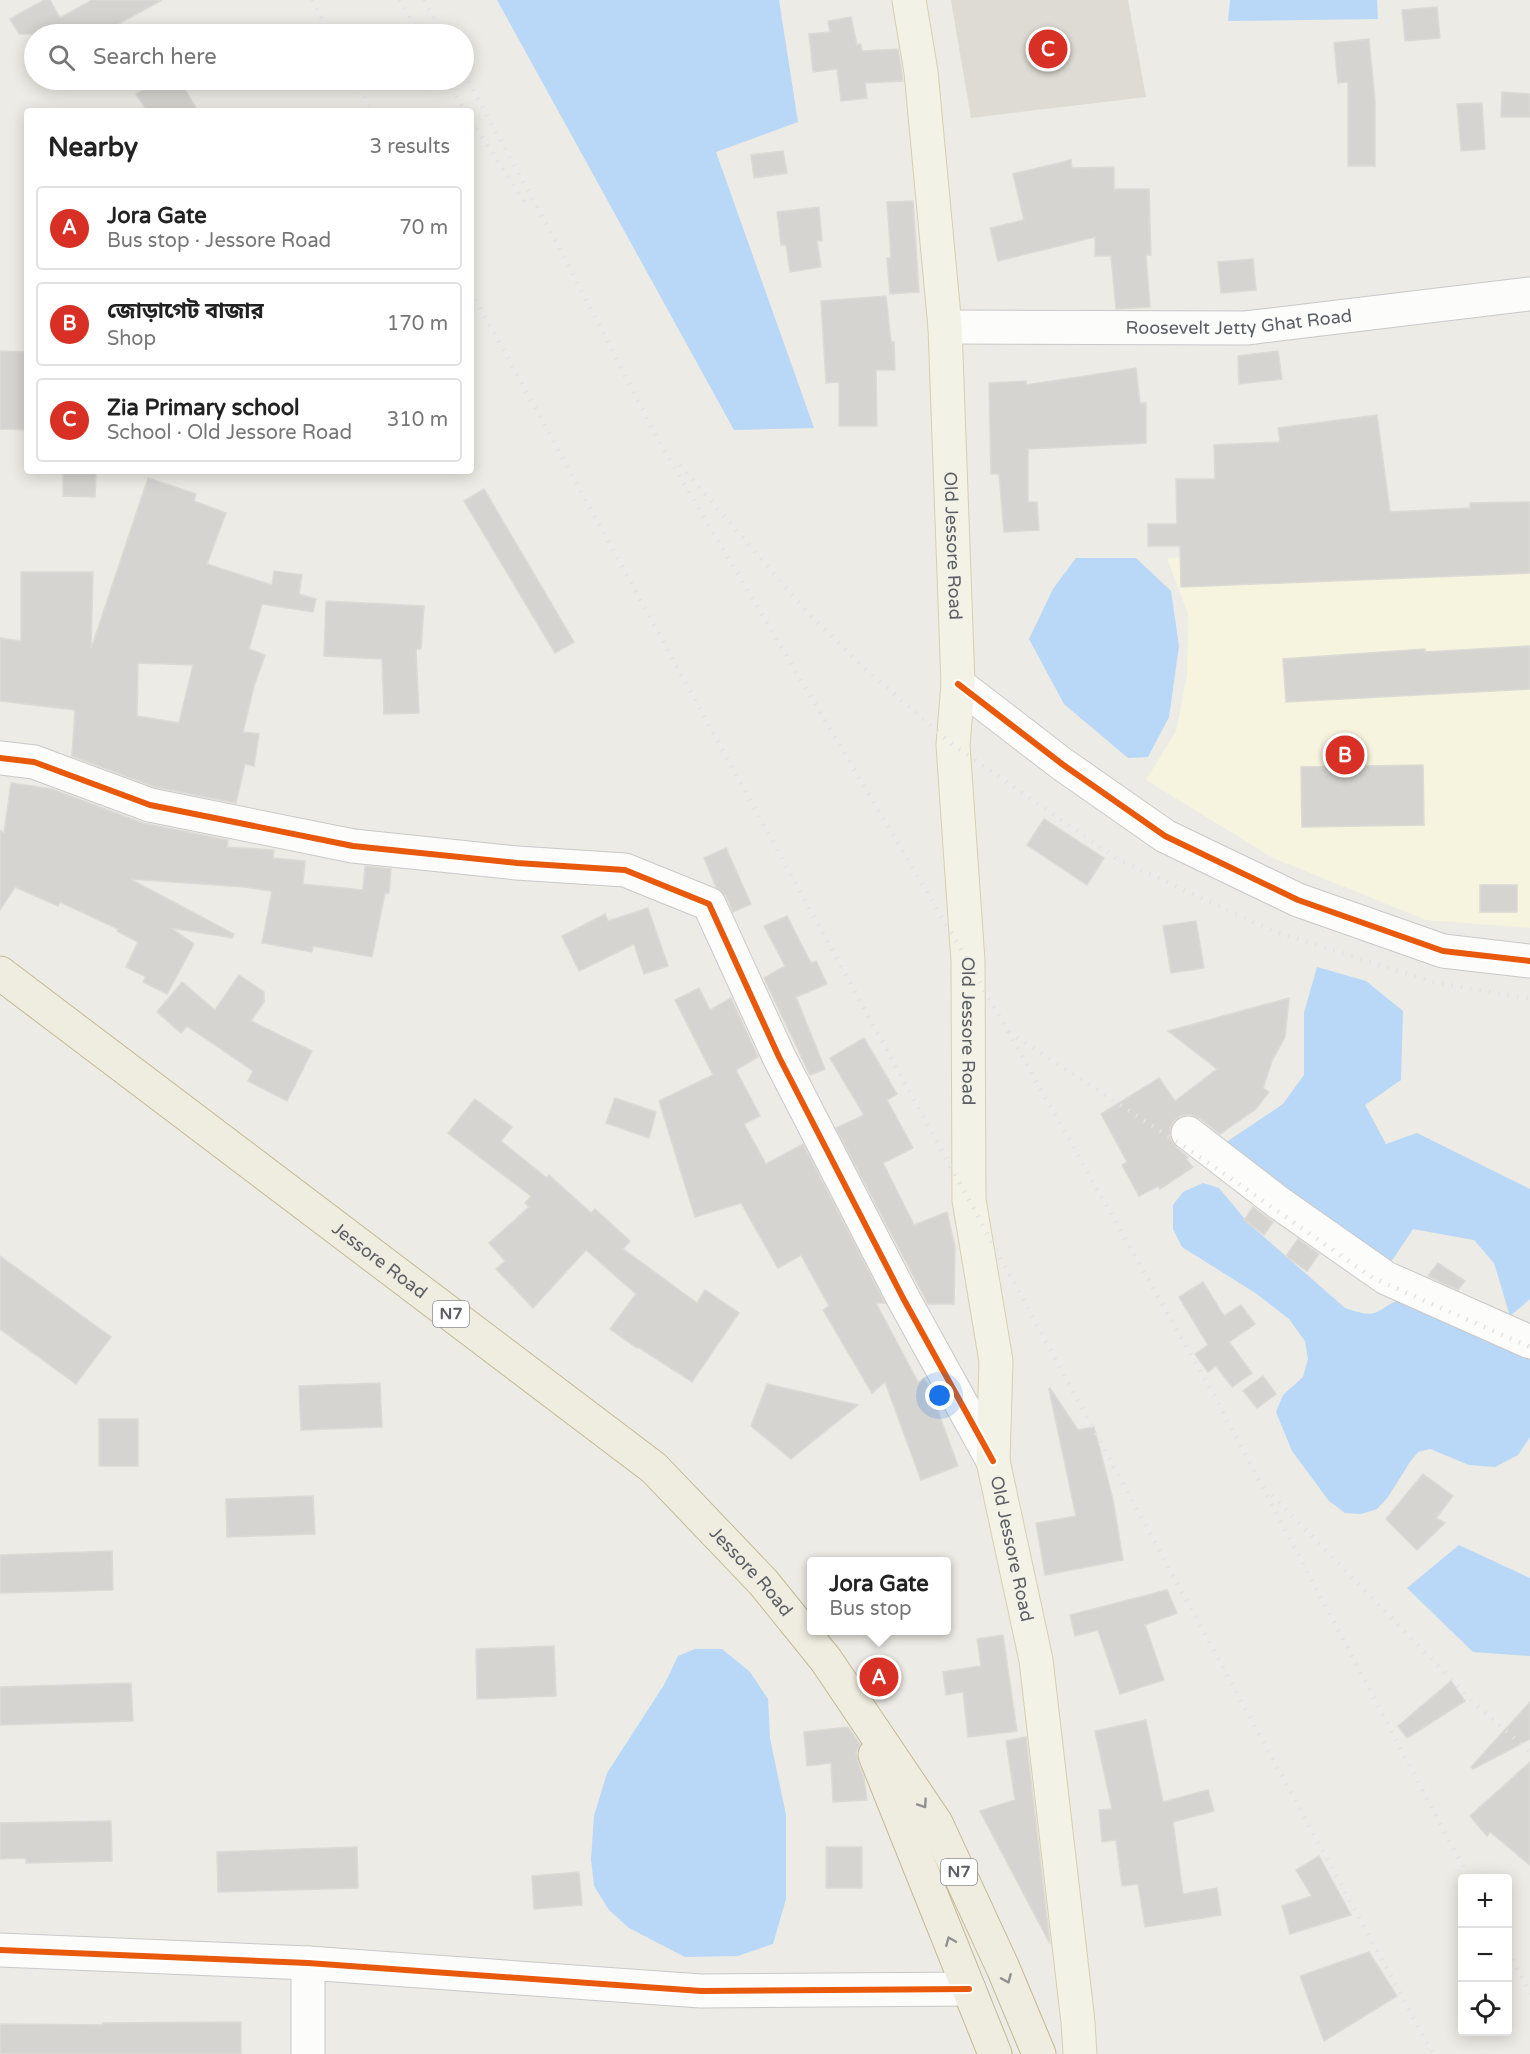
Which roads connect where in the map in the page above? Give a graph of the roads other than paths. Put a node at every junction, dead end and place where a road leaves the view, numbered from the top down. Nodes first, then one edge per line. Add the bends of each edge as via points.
1 (909, 0) edge
2 (1530, 294) edge
3 (945, 327) junction
4 (958, 684) junction
5 (0, 758) edge
6 (1530, 961) edge
7 (0, 973) edge
8 (1188, 1133) dead end
9 (1530, 1342) edge
10 (993, 1461) junction
11 (855, 1703) junction
12 (0, 1950) edge
13 (308, 1963) junction
14 (969, 1989) junction
15 (308, 2054) edge
16 (995, 2054) edge
17 (1039, 2054) edge
18 (1080, 2054) edge

1 - 3 main road, Old Jessore Road via 921,72
2 - 3 street, Roosevelt Jetty Ghat Road via 1246,328
3 - 4 main road, Old Jessore Road
4 - 6 street via 1062,764 1175,841 1298,900 1443,951
4 - 10 main road, Old Jessore Road via 953,745 968,961 969,1200 996,1361
5 - 10 street via 34,762 150,805 352,846 625,870 709,904 779,1057 903,1298
7 - 11 highway, Jessore Road / N7 via 654,1468 763,1582
8 - 9 street via 1386,1278
10 - 18 main road, Old Jessore Road via 1035,1660
14 -> 11 highway, Jessore Road / N7
11 -> 17 highway, Jessore Road / N7 via 936,1822
12 - 13 street
13 - 14 street via 701,1991
13 - 15 street
14 - 16 highway, Jessore Road / N7

